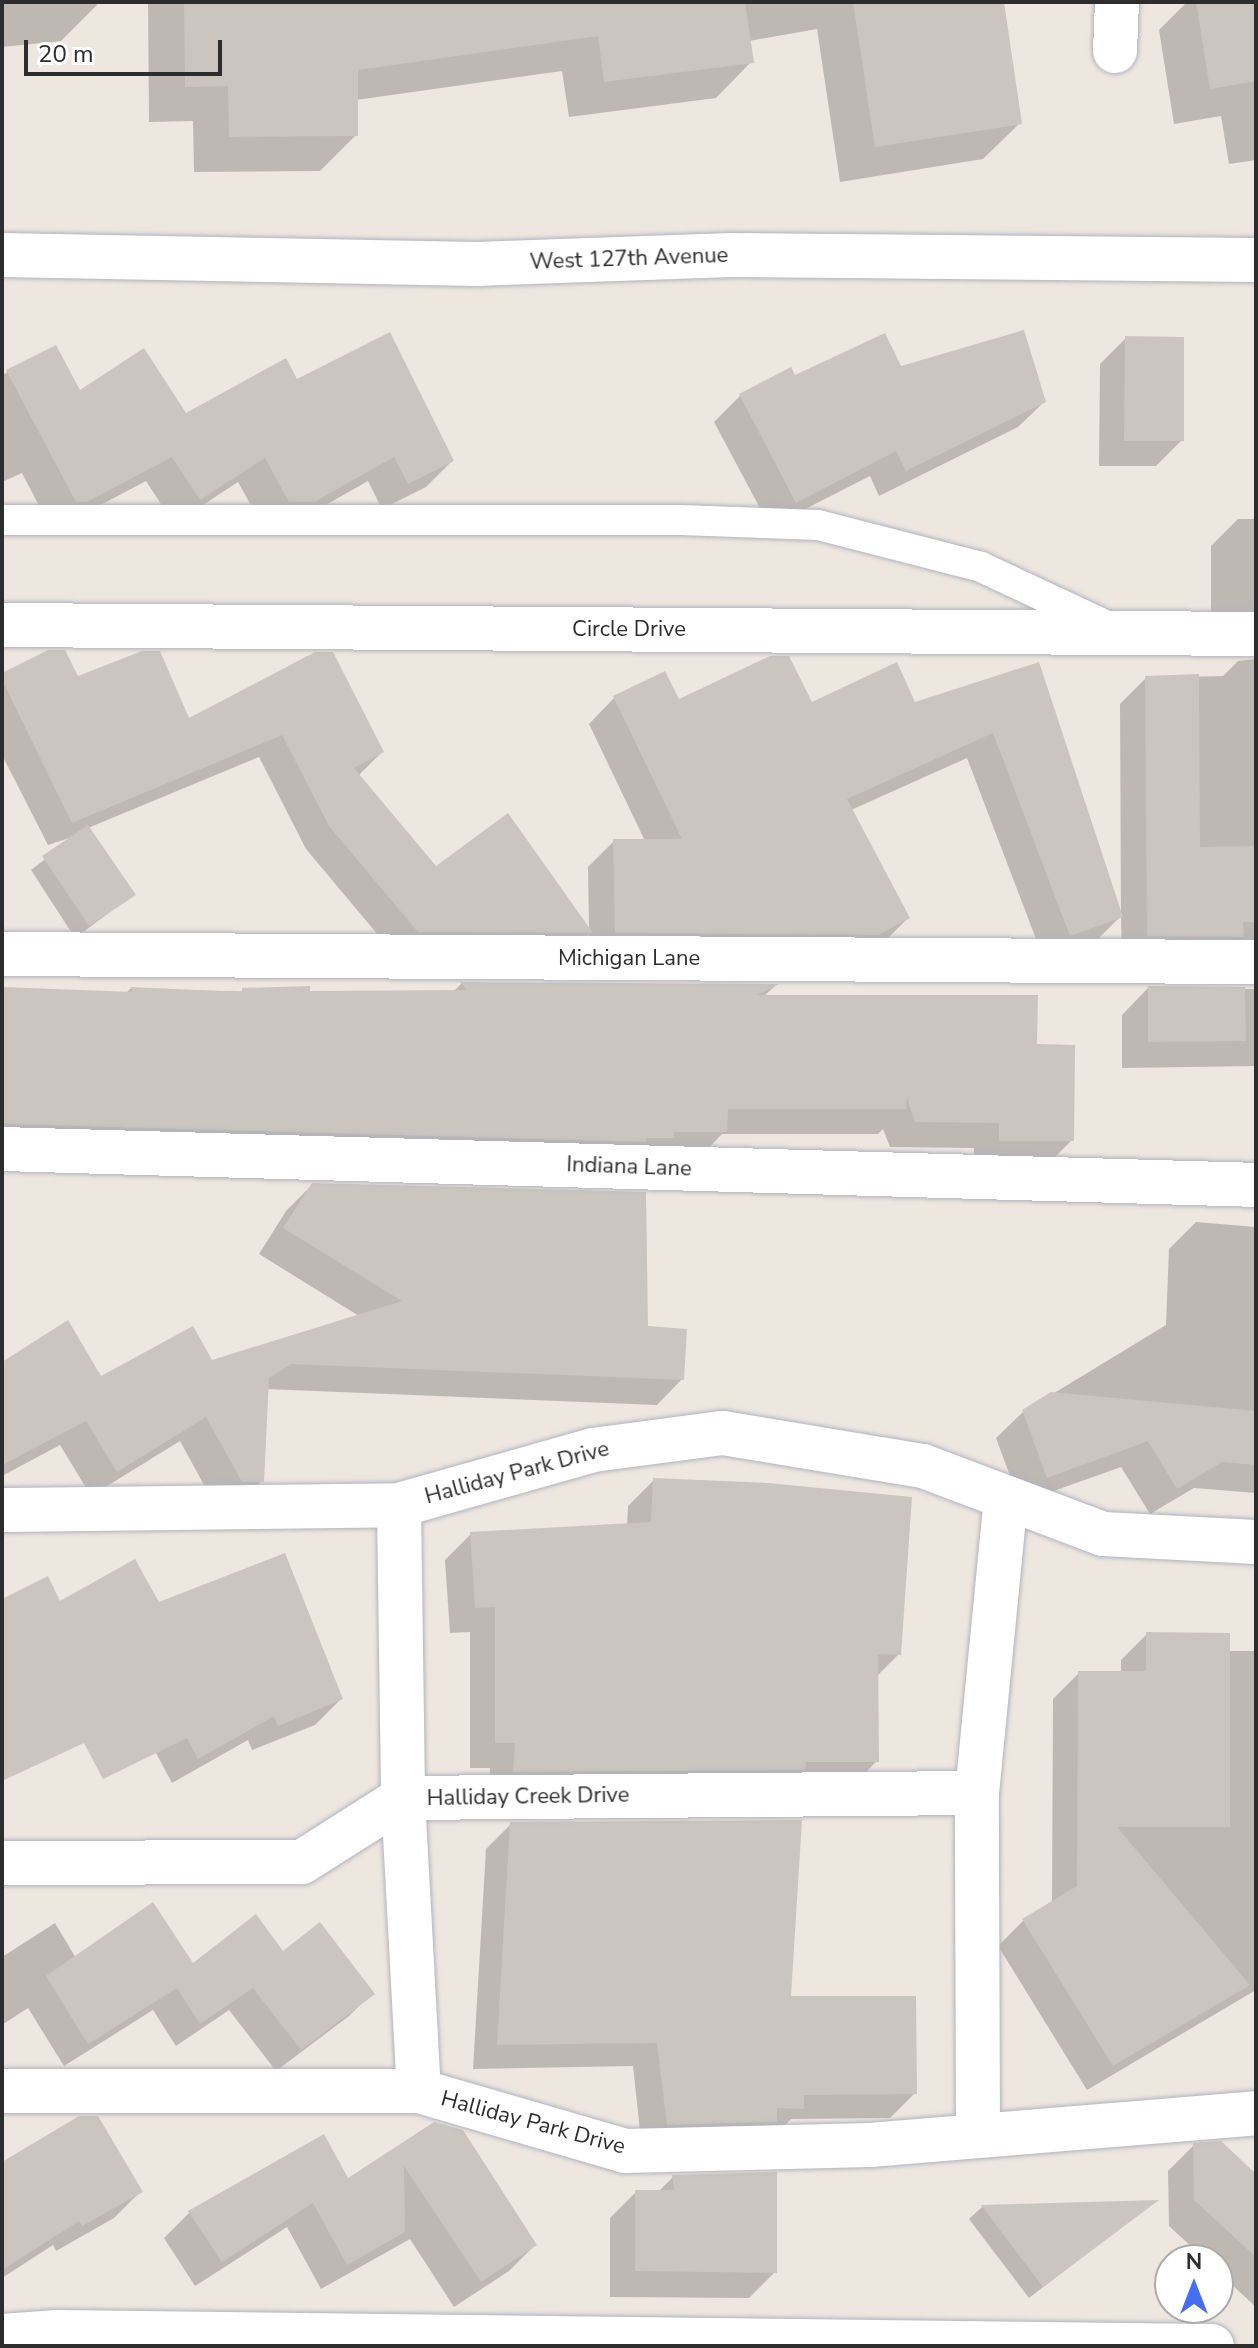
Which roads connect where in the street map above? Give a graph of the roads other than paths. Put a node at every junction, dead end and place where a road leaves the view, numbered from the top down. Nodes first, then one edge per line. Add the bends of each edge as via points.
1 (1117, 2) edge
2 (1115, 51) dead end
3 (2, 255) edge
4 (1256, 260) edge
5 (2, 520) edge
6 (2, 625) edge
7 (1122, 633) junction
8 (1256, 634) edge
9 (2, 954) edge
10 (1256, 962) edge
11 (2, 1149) edge
12 (1256, 1185) edge
13 (1006, 1499) junction
14 (399, 1505) junction
15 (2, 1510) edge
16 (1256, 1542) edge
17 (977, 1793) junction
18 (403, 1798) junction
19 (2, 1863) edge
20 (2, 2091) edge
21 (419, 2091) junction
22 (1256, 2113) edge
23 (978, 2134) junction
24 (2, 2336) edge
25 (1212, 2346) edge

1 - 2 street
3 - 4 street, West 127th Avenue via 477,264 732,255
5 - 7 lane via 681,520 818,525 981,567
6 - 7 street, Circle Drive
7 - 8 street, Circle Drive
9 - 10 street, Michigan Lane
11 - 12 street, Indiana Lane
13 - 14 street, Halliday Park Drive via 923,1466 723,1433 593,1450
13 - 16 street, Halliday Park Drive via 1103,1534
13 - 17 street
14 - 15 street, Halliday Park Drive
14 - 18 street
17 - 18 street, Halliday Creek Drive
17 - 23 street
18 - 19 street, Halliday Creek Drive via 302,1862
18 - 21 street
20 - 21 street, Halliday Park Drive
21 - 23 street, Halliday Park Drive via 625,2151 870,2145
22 - 23 street, Halliday Park Drive
24 - 25 street via 58,2332

